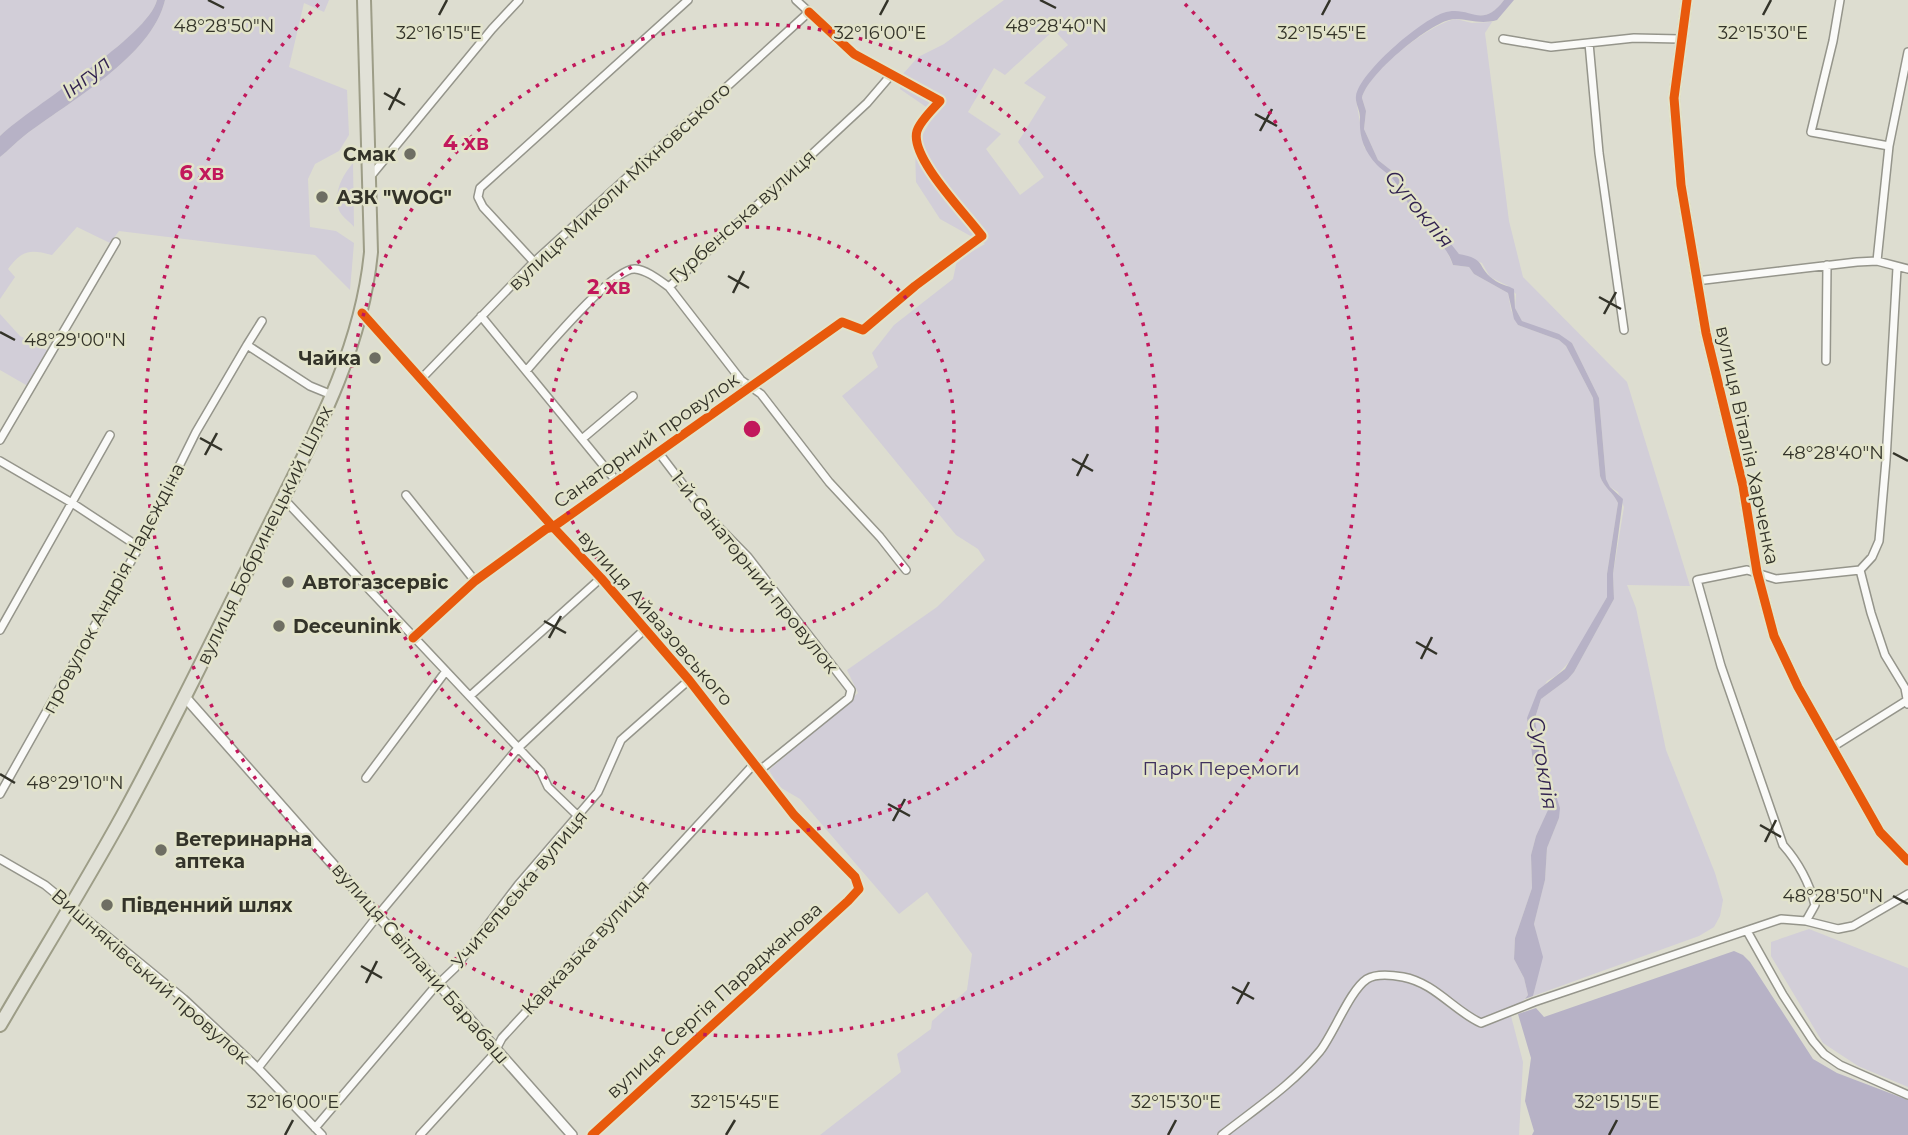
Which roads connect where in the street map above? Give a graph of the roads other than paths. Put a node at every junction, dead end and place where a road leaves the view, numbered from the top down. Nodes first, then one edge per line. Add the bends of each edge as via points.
1 (364, 0) edge
2 (519, 0) edge
3 (688, 0) edge
4 (796, 0) edge
5 (1687, 0) edge
6 (1840, 0) edge
7 (808, 12) junction
8 (1503, 39) dead end
9 (1681, 39) junction
10 (1589, 43) junction
11 (1908, 52) edge
12 (891, 75) junction
13 (1889, 146) junction
14 (370, 177) junction
15 (116, 242) dead end
16 (1877, 261) junction
17 (534, 262) junction
18 (1827, 265) junction
19 (1897, 268) junction
20 (1908, 269) edge
21 (1696, 281) junction
22 (669, 287) junction
23 (362, 313) junction
24 (481, 316) junction
25 (262, 321) dead end
26 (1625, 330) dead end
27 (247, 345) junction
28 (1826, 361) dead end
29 (526, 371) junction
30 (422, 378) junction
31 (750, 387) junction
32 (332, 395) junction
33 (633, 396) dead end
34 (110, 435) dead end
35 (582, 439) junction
36 (0, 440) edge
37 (659, 453) junction
38 (0, 461) edge
39 (617, 482) junction
40 (406, 495) dead end
41 (283, 498) junction
42 (72, 503) junction
43 (553, 527) junction
44 (139, 547) junction
45 (906, 570) dead end
46 (1860, 570) junction
47 (1757, 572) junction
48 (601, 578) junction
49 (475, 581) junction
50 (645, 629) junction
51 (0, 630) edge
52 (413, 638) junction
53 (446, 671) junction
54 (690, 680) junction
55 (1907, 685) edge
56 (851, 690) joint
57 (470, 696) junction
58 (186, 697) junction
59 (1907, 703) edge
60 (518, 748) junction
61 (1831, 748) junction
62 (757, 766) junction
63 (366, 778) dead end
64 (0, 794) edge
65 (577, 815) junction
66 (0, 859) edge
67 (1908, 861) edge
68 (859, 889) joint
69 (1908, 894) edge
70 (70, 906) junction
71 (379, 914) junction
72 (1806, 921) junction
73 (1746, 930) junction
74 (439, 984) junction
75 (0, 1025) edge
76 (496, 1048) junction
77 (258, 1068) junction
78 (1908, 1095) edge
79 (315, 1128) junction
80 (321, 1135) edge
81 (420, 1135) edge
82 (572, 1135) edge
83 (592, 1135) edge
84 (1222, 1135) edge

1 - 14 main road, вулиця Бобринецький Шлях
2 - 14 street
3 - 17 street via 480,188 483,207
4 - 7 street
5 - 9 street, вулиця Віталія Харченка
6 - 13 street via 1811,132
7 - 12 street via 854,54
7 - 17 street, вулиця Миколи Міхновського
8 - 10 street via 1551,47
9 - 10 street
9 - 21 street, вулиця Віталія Харченка via 1674,98
10 - 26 street via 1599,153
11 - 13 street
12 - 22 street, Гурбенська вулиця via 867,103
12 - 31 street, Санаторний провулок via 940,101 917,130 916,142 928,169 982,236 863,330 842,322
13 - 16 street
14 - 23 main road, вулиця Бобринецький Шлях via 371,253
15 - 36 street
16 - 18 street
16 - 19 street
17 - 24 street, вулиця Миколи Міхновського
18 - 21 street
18 - 28 street
19 - 20 street
19 - 46 street via 1879,541
21 - 47 street, вулиця Віталія Харченка via 1743,486
22 - 29 street, Гурбенська вулиця via 635,269 624,271
22 - 31 street
23 - 30 street, вулиця Айвазовського
23 - 32 main road, вулиця Бобринецький Шлях
24 - 29 street, Санаторний провулок
24 - 30 street, вулиця Миколи Міхновського
25 - 27 street, провулок Андрія Надєждіна
27 - 32 street
27 - 44 street, провулок Андрія Надєждіна via 196,432
29 - 35 street, Санаторний провулок
30 - 43 street, вулиця Айвазовського
31 - 37 street, Санаторний провулок
31 - 45 street via 761,394
32 - 41 main road, вулиця Бобринецький Шлях
33 - 35 street
34 - 42 street
35 - 39 street, Санаторний провулок
37 - 39 street, Санаторний провулок
37 - 56 street, 1-й Санаторний провулок via 704,512 748,557
38 - 42 street
39 - 43 street, Санаторний провулок
40 - 49 street
41 - 52 street
41 - 58 main road, вулиця Бобринецький Шлях
42 - 44 street
42 - 51 street
43 - 48 street, вулиця Айвазовського
43 - 49 street, Санаторний провулок
44 - 64 street, провулок Андрія Надєждіна
46 - 47 street via 1776,579
46 - 55 street via 1885,655
47 - 61 street, вулиця Віталія Харченка via 1774,636
47 - 72 street via 1698,580 1721,666 1783,845 1796,859 1812,892 1815,905
48 - 50 street, вулиця Айвазовського
48 - 57 street
49 - 52 street, Санаторний провулок
50 - 54 street, вулиця Айвазовського
50 - 60 street
52 - 53 street
53 - 57 street
53 - 63 street
54 - 62 street, вулиця Айвазовського
54 - 65 street, Учительська вулиця via 621,740 598,792
55 - 59 street
56 - 62 street, Кавказька вулиця via 849,698
57 - 60 street
58 - 70 main road, вулиця Бобринецький Шлях
58 - 71 street, вулиця Світлани Барабаш
59 - 61 street
60 - 65 street
60 - 71 street
61 - 67 street, вулиця Віталія Харченка via 1880,832
62 - 68 street, вулиця Айвазовського via 794,815 855,877
62 - 76 street, Кавказька вулиця
65 - 74 street, Учительська вулиця
66 - 70 street, Вишняківський провулок
68 - 83 street, вулиця Сергія Параджанова
69 - 72 street via 1853,926 1838,929
70 - 75 main road, вулиця Бобринецький Шлях
70 - 77 street, Вишняківський провулок via 184,999
71 - 74 street, вулиця Світлани Барабаш
71 - 77 street
72 - 73 street via 1781,919
73 - 78 street via 1825,1054
73 - 84 street via 1481,1023 1421,983 1391,975 1373,976 1358,988 1307,1066
74 - 76 street, вулиця Світлани Барабаш
74 - 79 street, Учительська вулиця
76 - 81 street, Кавказька вулиця
76 - 82 street, вулиця Світлани Барабаш
77 - 79 street, Вишняківський провулок
79 - 80 street, Вишняківський провулок

